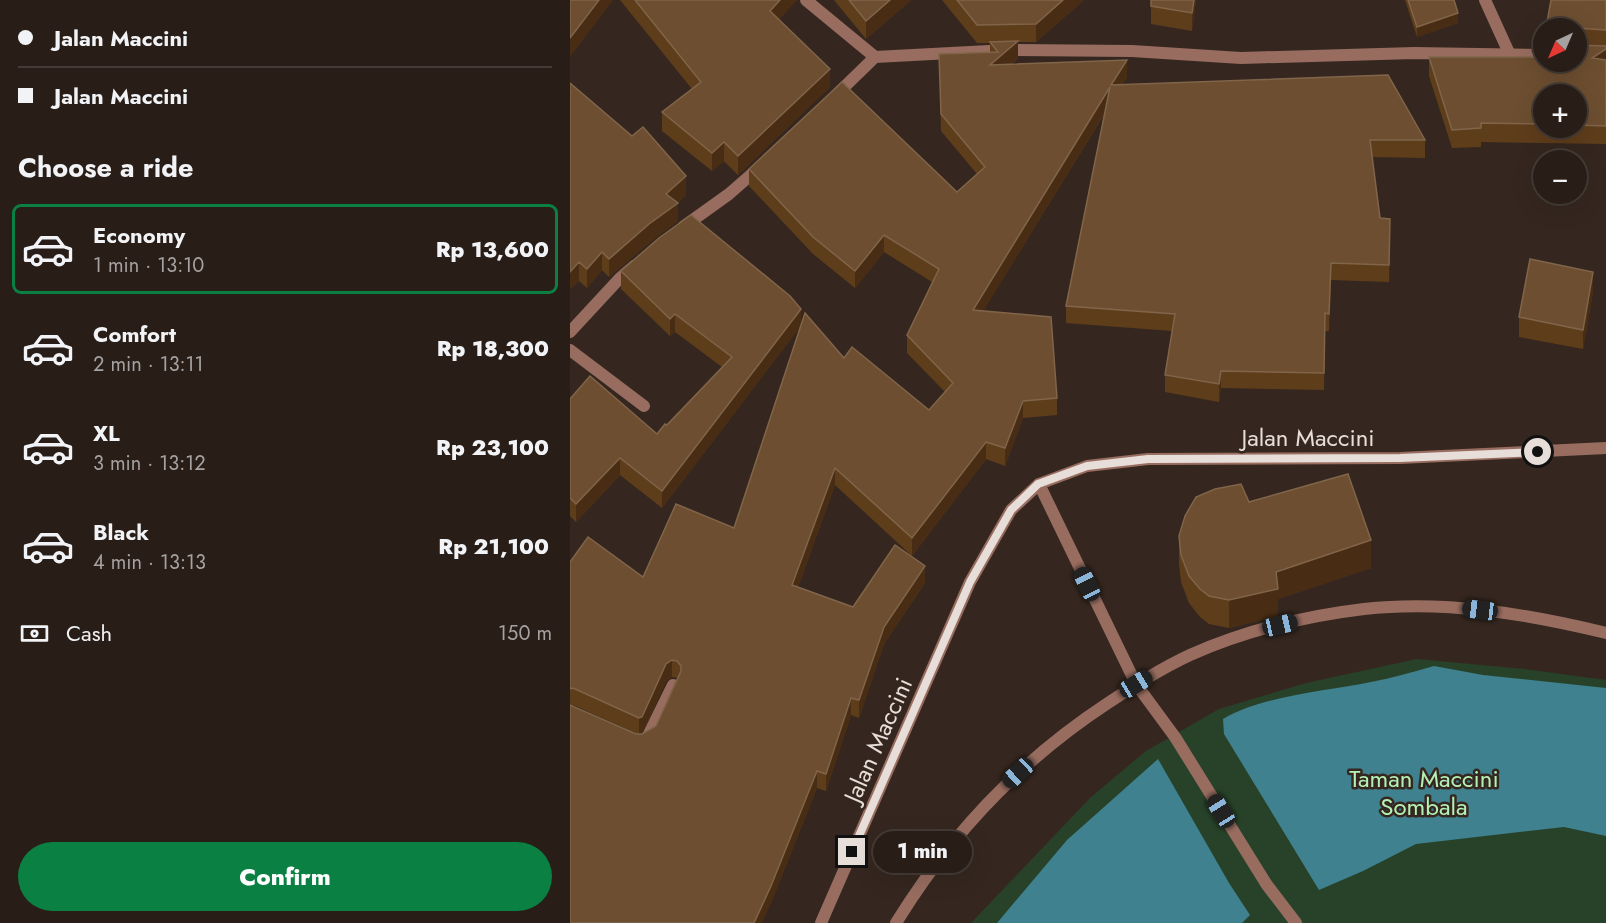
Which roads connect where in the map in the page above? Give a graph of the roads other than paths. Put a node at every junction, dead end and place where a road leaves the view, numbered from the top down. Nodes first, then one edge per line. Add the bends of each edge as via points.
1 (806, 0) edge
2 (1485, 0) edge
3 (1510, 55) junction
4 (1533, 55) edge
5 (875, 57) junction
6 (827, 103) edge
7 (770, 157) edge
8 (669, 237) edge
9 (645, 256) edge
10 (570, 332) edge
11 (570, 350) edge
12 (644, 406) dead end
13 (1606, 448) edge
14 (1038, 484) junction
15 (1606, 633) edge
16 (1136, 684) junction
17 (674, 685) edge
18 (628, 739) edge
19 (821, 923) edge
20 (896, 923) edge
21 (1296, 923) edge

1 - 5 street
2 - 3 street
3 - 4 street
3 - 5 street via 1414,53 1241,58 1132,51 1008,50
5 - 6 street
7 - 8 street via 729,194
9 - 10 street
11 - 12 street
13 - 14 street, Jalan Maccini via 1400,458 1148,459 1087,466
14 - 16 street
14 - 19 street, Jalan Maccini via 1011,510 970,582
15 - 16 street via 1463,608 1365,609 1245,635 1191,655
16 - 20 street via 1057,740 1005,786 947,848
16 - 21 street via 1175,736 1267,885
17 - 18 street via 648,740 639,744

